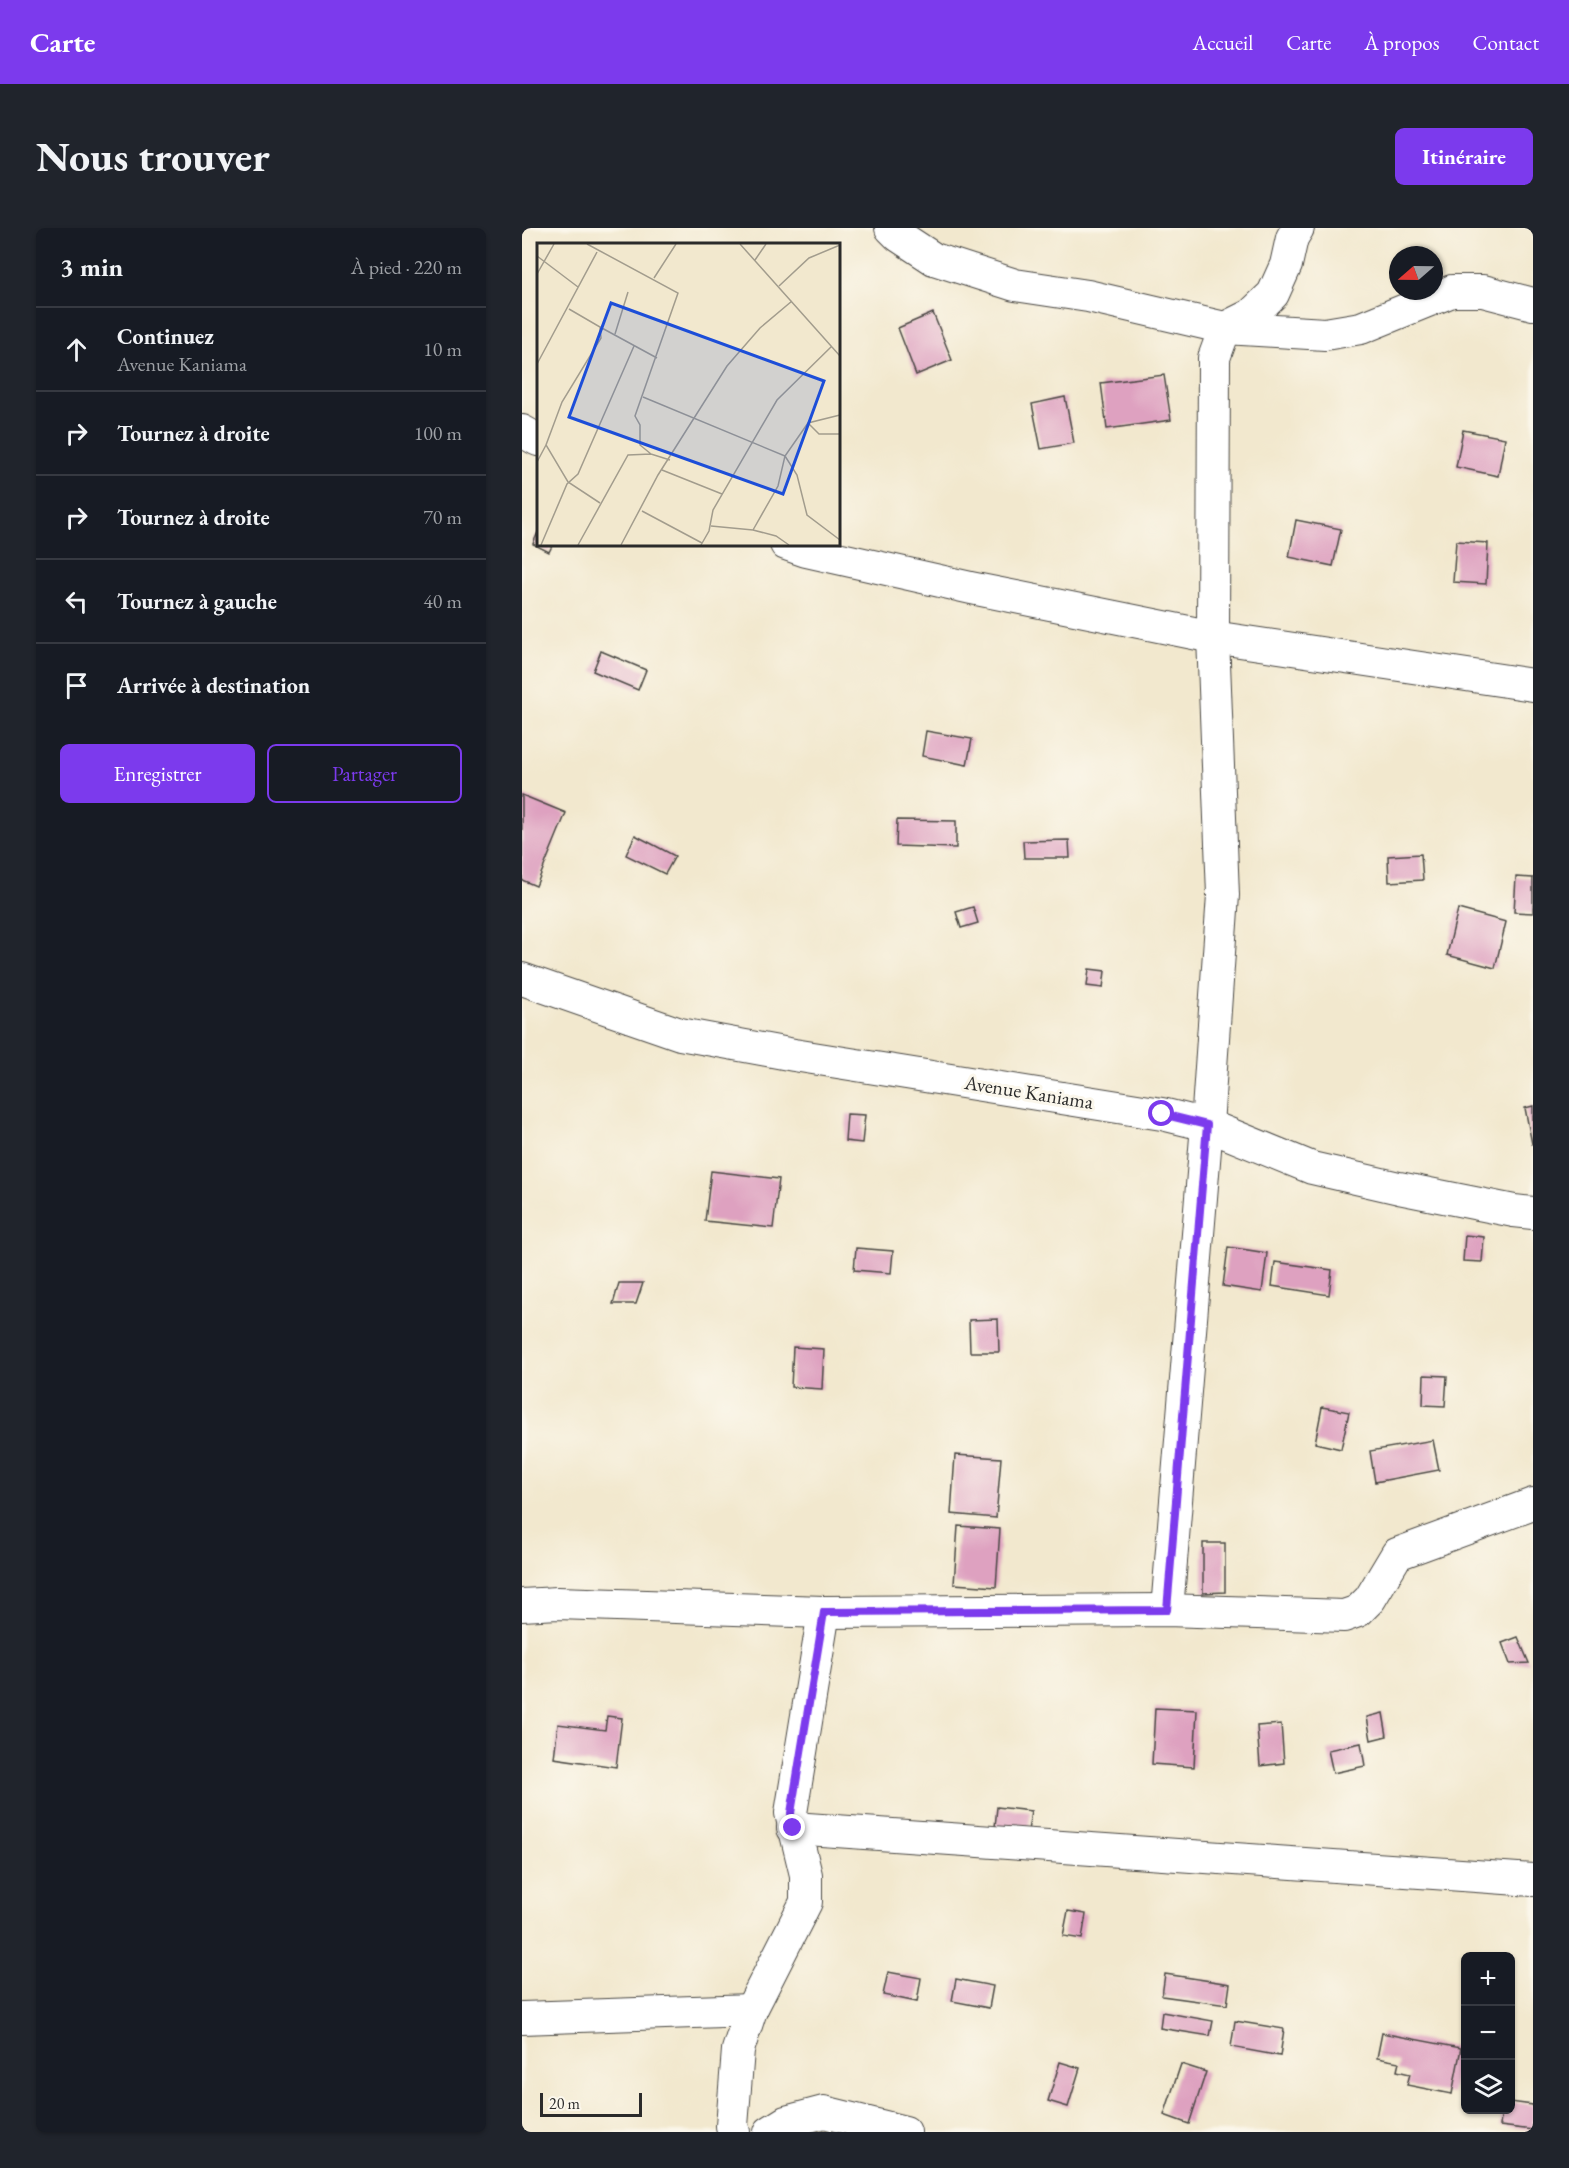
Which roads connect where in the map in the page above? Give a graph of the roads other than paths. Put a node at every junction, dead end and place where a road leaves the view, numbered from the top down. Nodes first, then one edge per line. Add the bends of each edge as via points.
1 (1298, 228) edge
2 (898, 231) edge
3 (1533, 304) edge
4 (1225, 328) junction
5 (522, 431) edge
6 (537, 439) edge
7 (792, 546) edge
8 (1214, 637) junction
9 (1533, 685) edge
10 (522, 979) edge
11 (1207, 1125) junction
12 (1533, 1213) edge
13 (1533, 1504) edge
14 (522, 1605) edge
15 (1167, 1610) junction
16 (824, 1612) junction
17 (793, 1828) junction
18 (1533, 1881) edge
19 (751, 2010) junction
20 (522, 2018) edge
21 (734, 2132) edge
22 (770, 2132) edge
23 (905, 2132) edge

1 - 4 street via 1273,294 1251,315
2 - 4 street via 934,259 1015,285 1088,296
3 - 4 street via 1483,291 1452,291 1361,327 1325,334
4 - 8 street via 1214,358
5 - 6 street
7 - 8 street via 971,588
8 - 9 street
8 - 11 street via 1223,895
10 - 11 street, Avenue Kaniama via 680,1034
11 - 12 street, Avenue Kaniama via 1312,1168
11 - 15 street
13 - 15 street via 1397,1554 1370,1599 1358,1611 1344,1616
14 - 16 street
15 - 16 street
16 - 17 street via 791,1813
17 - 18 street
17 - 19 street via 806,1875 806,1902
19 - 20 street
19 - 21 street via 738,2050
22 - 23 street via 786,2122 824,2112

